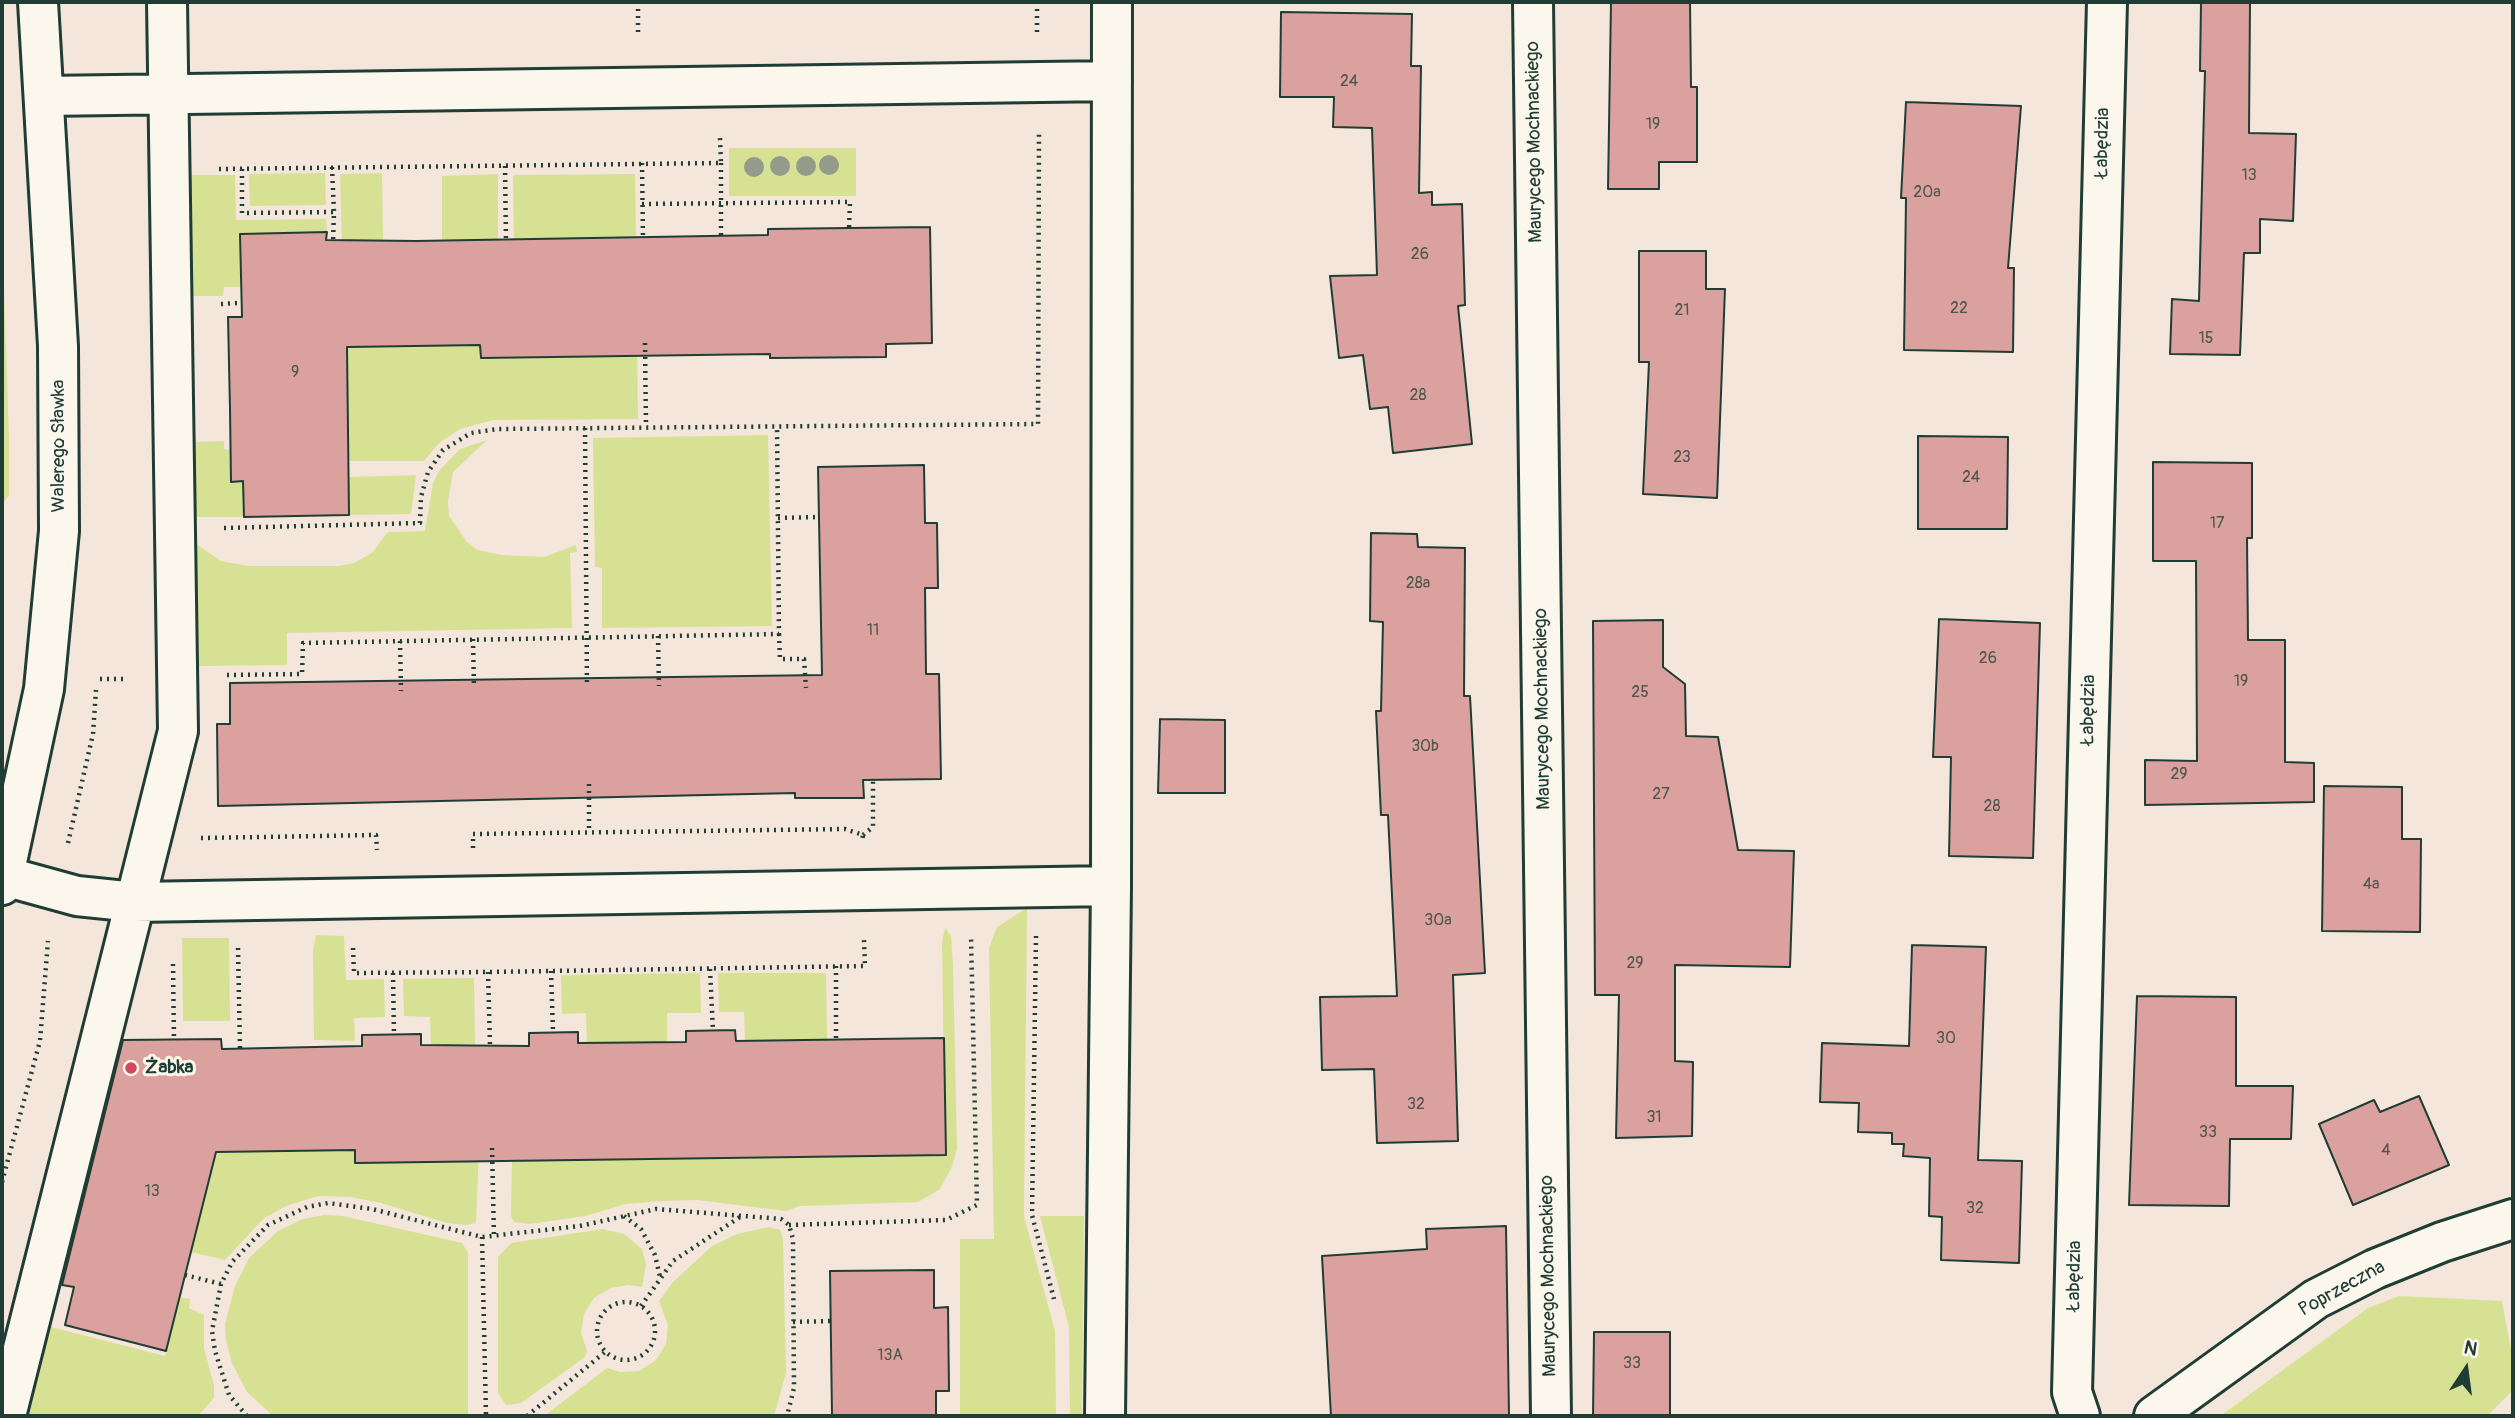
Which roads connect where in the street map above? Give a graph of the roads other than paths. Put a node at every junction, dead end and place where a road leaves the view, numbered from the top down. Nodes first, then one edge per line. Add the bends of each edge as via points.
1 (38, 2) edge
2 (167, 2) edge
3 (1112, 2) edge
4 (1533, 2) edge
5 (2107, 2) edge
6 (1112, 81) junction
7 (168, 94) junction
8 (44, 96) junction
9 (3, 881) edge
10 (1111, 886) junction
11 (131, 917) junction
12 (2513, 1219) edge
13 (6, 1416) edge
14 (1105, 1416) edge
15 (1551, 1416) edge
16 (2080, 1416) edge
17 (2154, 1416) edge

1 - 8 street, Walerego Sławka
2 - 7 street
3 - 6 street
4 - 15 street, Maurycego Mochnackiego
5 - 16 street, Łabędzia via 2072,1392
6 - 7 street
6 - 10 street
7 - 8 street
7 - 11 street via 178,731
8 - 9 street, Walerego Sławka via 58,346 58,531 44,688
9 - 11 street via 58,890
10 - 11 street via 863,890
10 - 14 street
11 - 13 street
12 - 17 street, Poprzeczna via 2386,1264 2316,1299

